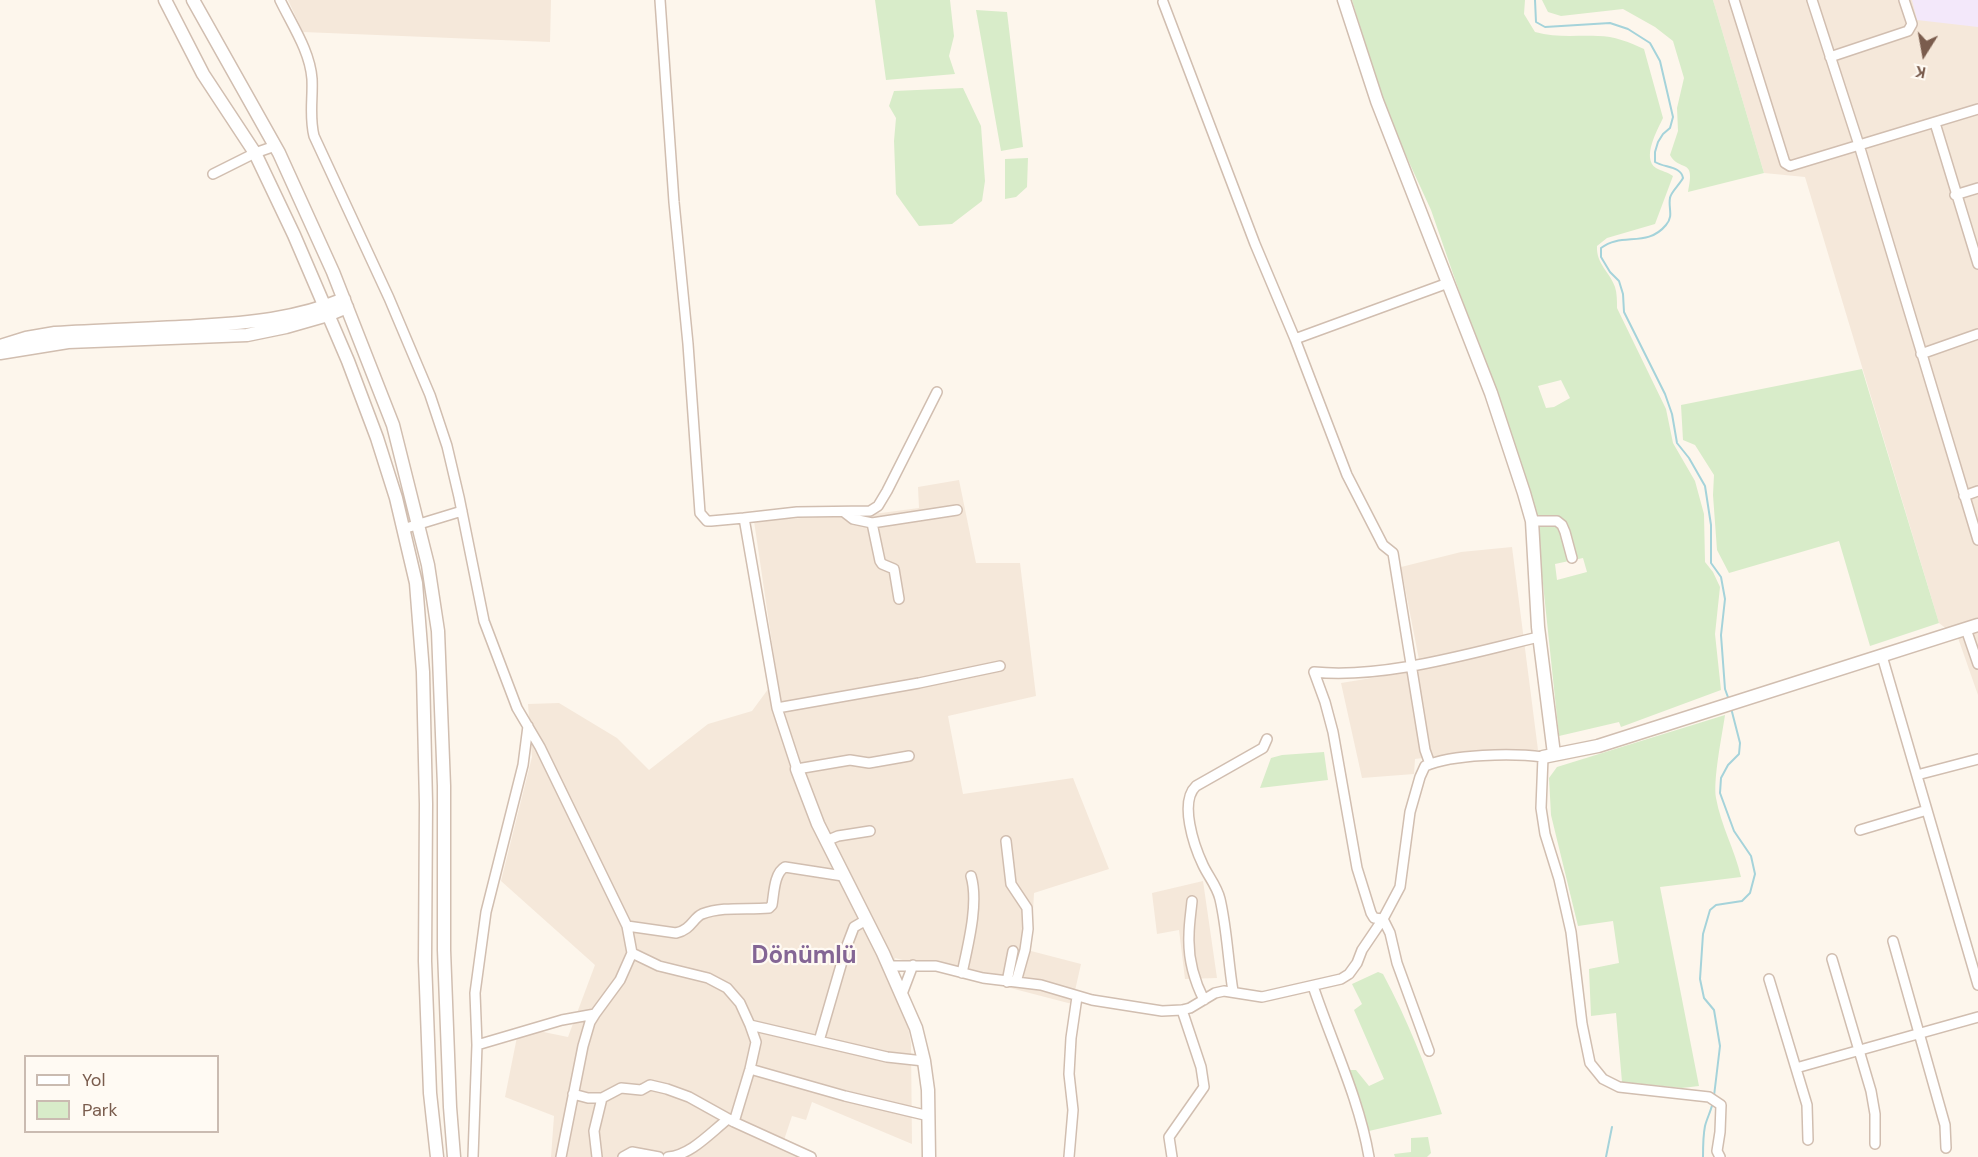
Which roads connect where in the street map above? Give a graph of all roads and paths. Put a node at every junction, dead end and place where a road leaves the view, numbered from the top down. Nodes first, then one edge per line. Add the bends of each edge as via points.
1 (165, 0) edge
2 (193, 0) edge
3 (280, 0) edge
4 (660, 0) edge
5 (1344, 0) edge
6 (1734, 0) edge
7 (1812, 0) edge
8 (1904, 0) edge
9 (1164, 3) dead end
10 (1830, 57) junction
11 (1978, 109) edge
12 (1935, 123) junction
13 (1859, 145) junction
14 (275, 147) junction
15 (255, 153) junction
16 (213, 174) dead end
17 (1978, 188) edge
18 (1955, 195) junction
19 (1978, 264) edge
20 (1448, 283) junction
21 (346, 303) junction
22 (327, 311) junction
23 (1978, 334) edge
24 (1295, 339) junction
25 (0, 346) edge
26 (0, 353) edge
27 (1921, 354) junction
28 (937, 392) dead end
29 (1978, 491) edge
30 (1964, 496) junction
31 (957, 510) dead end
32 (462, 511) junction
33 (844, 512) junction
34 (744, 518) junction
35 (1532, 521) junction
36 (872, 523) junction
37 (419, 524) junction
38 (403, 528) junction
39 (1978, 540) edge
40 (1572, 558) dead end
41 (898, 599) dead end
42 (1972, 627) edge
43 (1539, 637) junction
44 (1882, 656) junction
45 (1978, 664) edge
46 (1000, 666) dead end
47 (1412, 666) junction
48 (777, 708) junction
49 (528, 726) junction
50 (1267, 739) dead end
51 (1548, 755) junction
52 (909, 756) dead end
53 (1978, 759) edge
54 (1430, 764) junction
55 (797, 769) junction
56 (1917, 775) junction
57 (1927, 810) junction
58 (1860, 830) dead end
59 (870, 831) dead end
60 (1006, 841) dead end
61 (826, 842) junction
62 (843, 876) junction
63 (971, 876) dead end
64 (1192, 901) dead end
65 (1383, 919) junction
66 (866, 920) junction
67 (627, 926) junction
68 (1893, 941) dead end
69 (1013, 951) dead end
70 (632, 953) junction
71 (1832, 959) dead end
72 (913, 965) junction
73 (889, 966) junction
74 (962, 973) junction
75 (1769, 979) dead end
76 (1012, 982) junction
77 (1313, 986) junction
78 (1978, 986) edge
79 (1233, 991) junction
80 (903, 994) junction
81 (1077, 997) junction
82 (1204, 1000) junction
83 (1182, 1010) junction
84 (595, 1014) junction
85 (1978, 1017) edge
86 (750, 1025) junction
87 (1919, 1033) junction
88 (819, 1041) junction
89 (477, 1045) junction
90 (1859, 1050) junction
91 (1429, 1051) dead end
92 (924, 1061) junction
93 (1796, 1068) junction
94 (750, 1069) junction
95 (573, 1095) junction
96 (602, 1098) junction
97 (929, 1116) junction
98 (731, 1120) junction
99 (1808, 1140) dead end
100 (1875, 1144) dead end
101 (1946, 1148) dead end
102 (436, 1157) edge
103 (454, 1157) edge
104 (473, 1157) edge
105 (561, 1157) edge
106 (597, 1157) edge
107 (623, 1157) edge
108 (659, 1157) edge
109 (668, 1157) edge
110 (811, 1157) edge
111 (928, 1157) edge
112 (1069, 1157) edge
113 (1172, 1157) edge
114 (1369, 1157) edge
115 (1720, 1157) edge

1 - 15 street via 203,74
2 - 14 street
3 - 32 street via 307,53 314,136 430,395
4 - 34 street via 700,513 706,521
5 - 20 street via 1377,101
6 - 13 street via 1785,163 1790,166
7 - 10 street
8 - 10 street via 1912,24 1908,31
9 - 24 street via 1254,244
10 - 13 street
11 - 12 street
12 - 13 street
12 - 18 street
13 - 27 street
14 - 15 street
14 - 21 street
15 - 16 street
15 - 22 street
17 - 18 street
18 - 19 street
20 - 24 street
20 - 35 street via 1491,393
21 - 22 street
21 - 37 street via 393,425
22 - 25 street via 260,322 55,333
22 - 26 street via 286,327 247,334 68,342
22 - 38 street via 377,438
23 - 27 street
24 - 47 street via 1347,475 1383,545 1393,554
27 - 30 street
28 - 33 street via 878,506 870,511
29 - 30 street
30 - 39 street
31 - 36 street
32 - 37 street
32 - 49 street via 484,621 517,708
33 - 34 street
33 - 36 street via 853,519
34 - 48 street
35 - 40 street via 1557,520
35 - 43 street
36 - 41 street via 880,561 894,570
37 - 38 street
37 - 103 street via 438,630 444,786 444,961
38 - 102 street via 416,583 423,672 425,972
42 - 44 street
42 - 45 street
43 - 47 street
43 - 51 street
44 - 51 street via 1598,746
44 - 56 street
46 - 48 street
47 - 54 street
47 - 65 street via 1314,672 1333,732 1357,868 1371,913 1374,918
48 - 55 street
49 - 67 street
49 - 89 street via 523,765 486,912 476,993
50 - 79 street via 1263,748 1196,786 1188,802 1201,862 1220,897
51 - 54 street via 1438,760
51 - 115 street via 1541,808 1571,932 1590,1063 1603,1079 1619,1087 1709,1097 1721,1105 1717,1151
52 - 55 street
53 - 56 street
54 - 65 street via 1420,777 1410,812 1400,887
55 - 61 street
56 - 57 street
57 - 58 street
57 - 78 street
59 - 61 street via 837,836
60 - 76 street via 1011,884 1027,908 1028,929 1025,950
61 - 62 street
62 - 66 street
62 - 67 street via 785,867 777,875 769,908 699,915 690,926 676,933
63 - 74 street via 971,920
64 - 82 street via 1188,935 1192,964
65 - 77 street via 1349,974
65 - 91 street
66 - 73 street
66 - 88 street via 854,927
67 - 70 street
68 - 87 street
69 - 76 street
70 - 84 street via 620,980
70 - 86 street via 728,988
71 - 90 street
72 - 73 street
72 - 74 street
72 - 80 street
73 - 80 street
74 - 76 street
75 - 93 street
76 - 81 street via 1041,985
77 - 79 street via 1262,997
77 - 114 street via 1350,1088
79 - 82 street via 1215,993
80 - 92 street
81 - 83 street via 1137,1009
81 - 112 street via 1069,1074 1073,1110
82 - 83 street
83 - 113 street via 1204,1087 1169,1137
84 - 89 street
84 - 95 street via 583,1046
85 - 87 street
86 - 88 street
86 - 94 street via 756,1042
87 - 90 street
87 - 101 street via 1945,1125
88 - 92 street
89 - 104 street
90 - 93 street
90 - 100 street via 1875,1114
92 - 97 street
93 - 99 street via 1807,1105
94 - 97 street
94 - 98 street
95 - 96 street
95 - 105 street
96 - 98 street via 621,1088 640,1090 650,1085 689,1097
96 - 106 street via 594,1131
97 - 111 street
98 - 109 street via 690,1149
98 - 110 street
107 - 108 street via 632,1152

